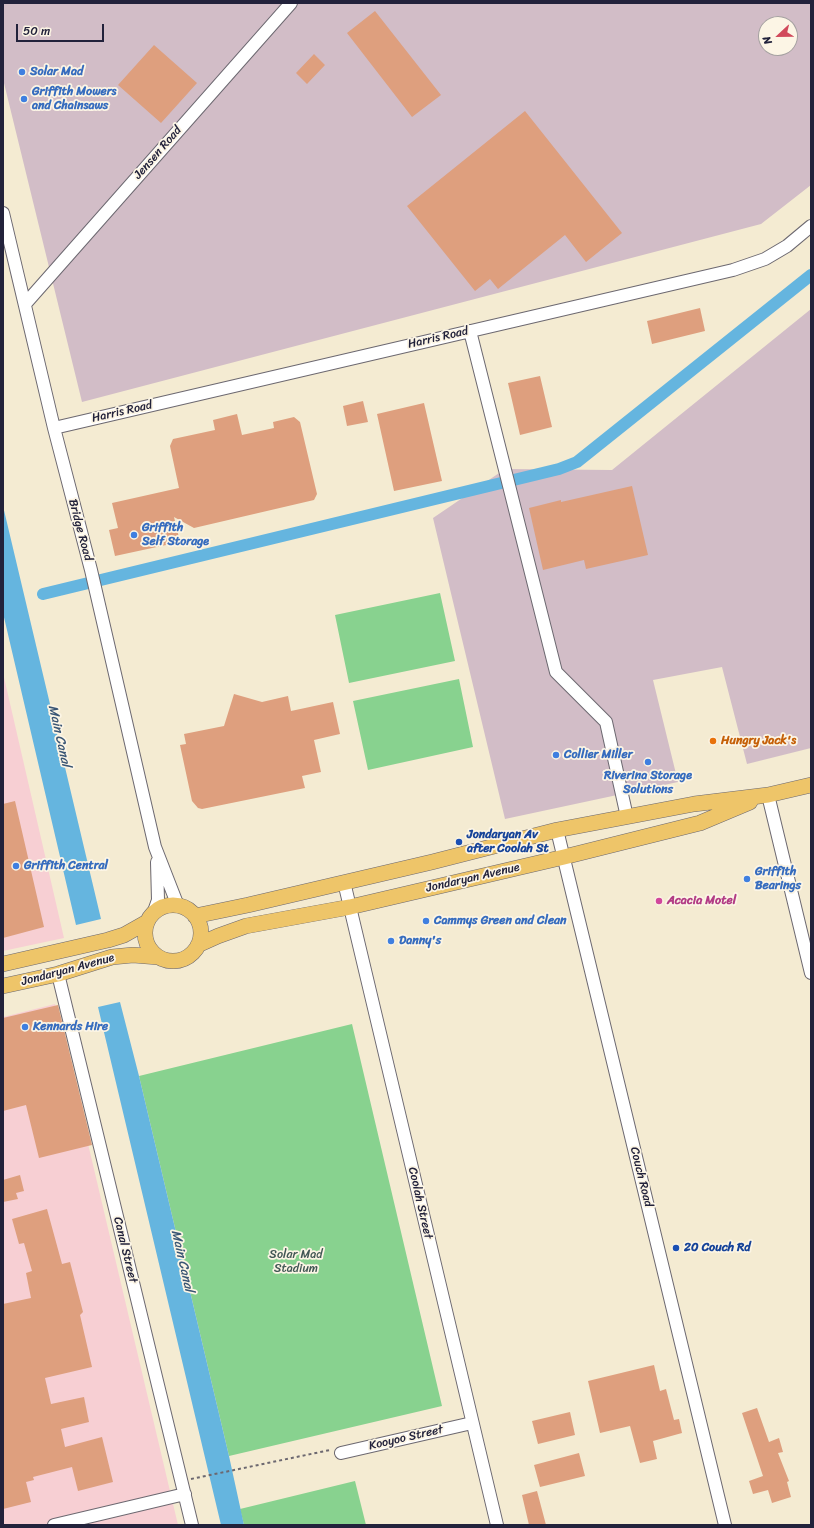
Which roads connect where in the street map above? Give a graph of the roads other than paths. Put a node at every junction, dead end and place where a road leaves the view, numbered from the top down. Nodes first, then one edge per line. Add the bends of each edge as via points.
1 (291, 3) edge
2 (3, 213) edge
3 (811, 226) edge
4 (26, 303) junction
5 (470, 331) junction
6 (54, 428) junction
7 (811, 785) edge
8 (768, 795) junction
9 (627, 817) junction
10 (557, 830) junction
11 (155, 847) junction
12 (564, 857) junction
13 (344, 882) junction
14 (178, 906) junction
15 (350, 907) junction
16 (195, 916) junction
17 (150, 918) junction
18 (198, 945) junction
19 (158, 957) junction
20 (3, 964) edge
21 (811, 972) edge
22 (58, 974) junction
23 (3, 986) edge
24 (472, 1423) junction
25 (340, 1453) road end
26 (184, 1494) junction
27 (54, 1525) edge
28 (192, 1525) edge
29 (496, 1525) edge
30 (725, 1525) edge

1 - 4 street, Jensen Road
2 - 4 street, Bridge Road
3 - 5 street, Harris Road via 787,246 765,259 733,270
4 - 6 street, Bridge Road
5 - 6 street, Harris Road
5 - 9 street via 556,672 606,722
6 - 11 street, Bridge Road via 91,570
7 - 8 main road, Jondaryan Avenue
8 - 9 main road, Jondaryan Avenue via 694,804
8 - 12 main road, Jondaryan Avenue via 700,823
8 - 21 street
9 - 10 main road, Jondaryan Avenue
10 - 12 street, Couch Road
10 - 13 main road, Jondaryan Avenue
11 - 14 street, Bridge Road
11 - 17 street, Bridge Road via 158,900
12 - 15 main road, Jondaryan Avenue
12 - 30 street, Couch Road
13 - 15 street, Coolah Street
13 - 16 main road, Jondaryan Avenue
14 - 16 main road
14 - 17 main road via 160,908
15 - 18 main road, Jondaryan Avenue via 246,926
15 - 24 street, Coolah Street
16 - 18 main road via 201,930
17 - 19 main road via 145,938 152,952
17 - 20 main road, Jondaryan Avenue via 124,935
18 - 19 main road via 185,959 167,961
19 - 22 main road, Jondaryan Avenue via 112,957
22 - 23 main road, Jondaryan Avenue
22 - 26 street, Canal Street
24 - 25 street, Kooyoo Street
24 - 29 street, Coolah Street
26 - 27 street
26 - 28 street, Canal Street

